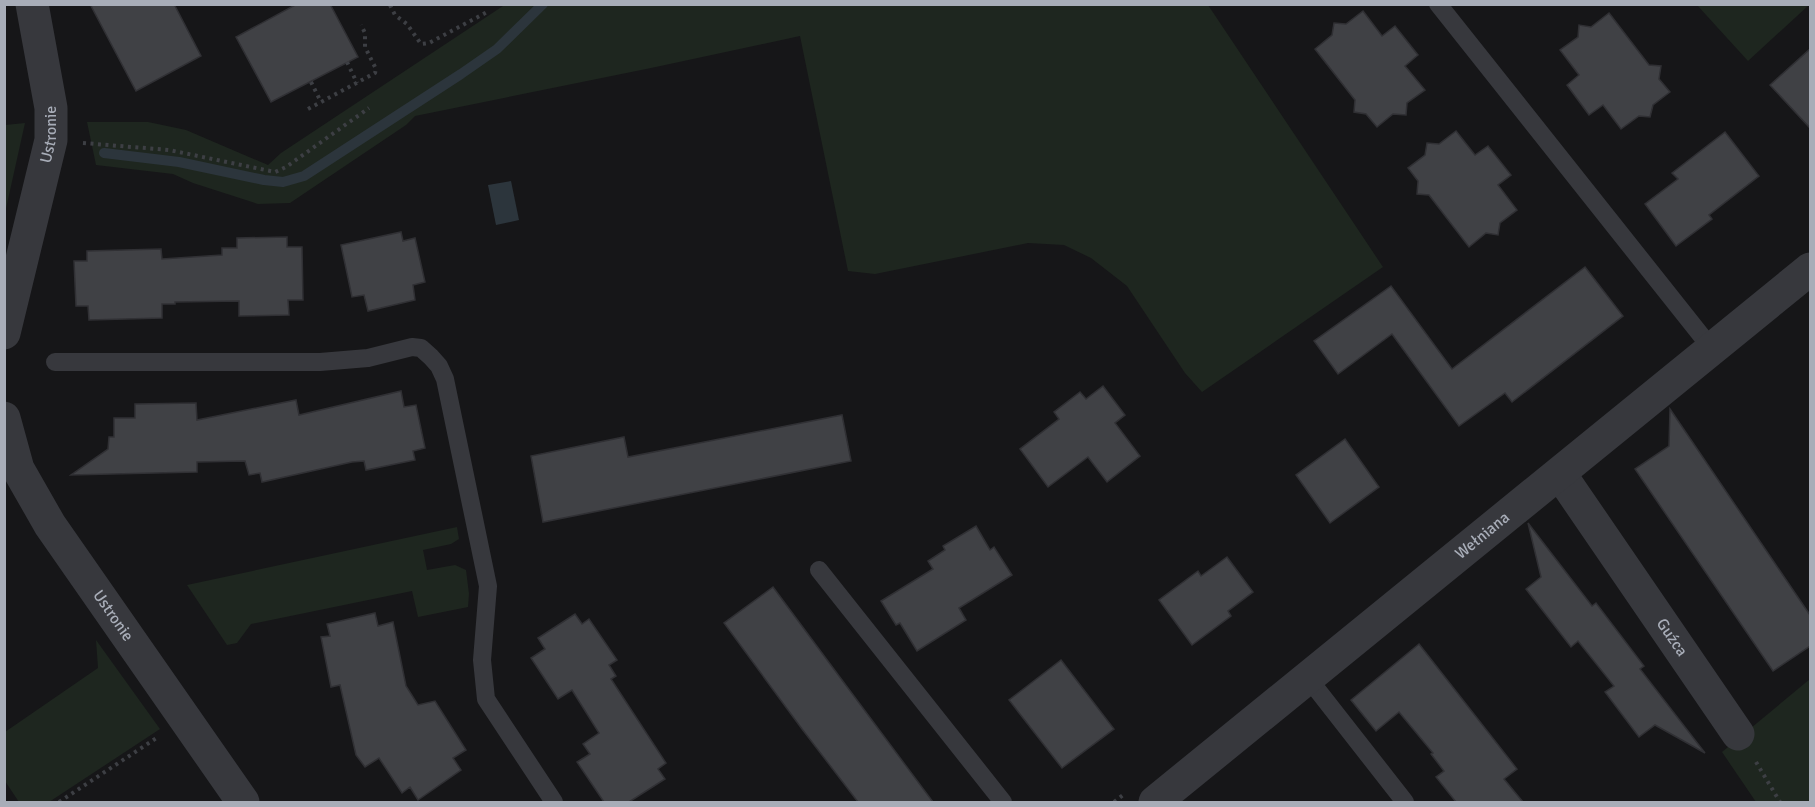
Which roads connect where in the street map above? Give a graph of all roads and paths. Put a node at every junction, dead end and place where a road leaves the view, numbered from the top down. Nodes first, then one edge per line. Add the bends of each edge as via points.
1 (32, 4) edge
2 (1438, 4) edge
3 (390, 5) edge
4 (489, 11) dead end
5 (361, 25) dead end
6 (347, 62) dead end
7 (310, 82) dead end
8 (357, 82) junction
9 (321, 102) junction
10 (369, 108) dead end
11 (308, 109) dead end
12 (51, 140) junction
13 (1810, 269) edge
14 (4, 333) edge
15 (1712, 349) junction
16 (55, 362) dead end
17 (4, 418) edge
18 (1560, 474) junction
19 (819, 570) dead end
20 (1308, 678) junction
21 (185, 720) junction
22 (1738, 734) joint
23 (58, 802) edge
24 (243, 802) edge
25 (554, 802) edge
26 (1003, 802) edge
27 (1155, 802) edge
28 (1405, 802) edge
29 (1780, 802) edge

1 - 12 street, Ustronie via 51,108
2 - 15 lane
3 - 4 path via 421,44
5 - 8 path via 364,47 376,69
6 - 8 path
7 - 9 path
8 - 9 path
9 - 11 path
10 - 12 path via 275,172 169,150
12 - 14 street, Ustronie
13 - 15 street, Wełniana
15 - 18 street, Wełniana
16 - 25 lane via 320,362 422,348 440,366 445,379 488,586 482,660 486,699
17 - 21 street, Ustronie via 18,469 50,525
18 - 20 street, Wełniana
18 - 22 street, Guźca
19 - 26 lane
20 - 27 street, Wełniana
20 - 28 lane
21 - 23 path
21 - 24 street, Ustronie
22 - 29 path

